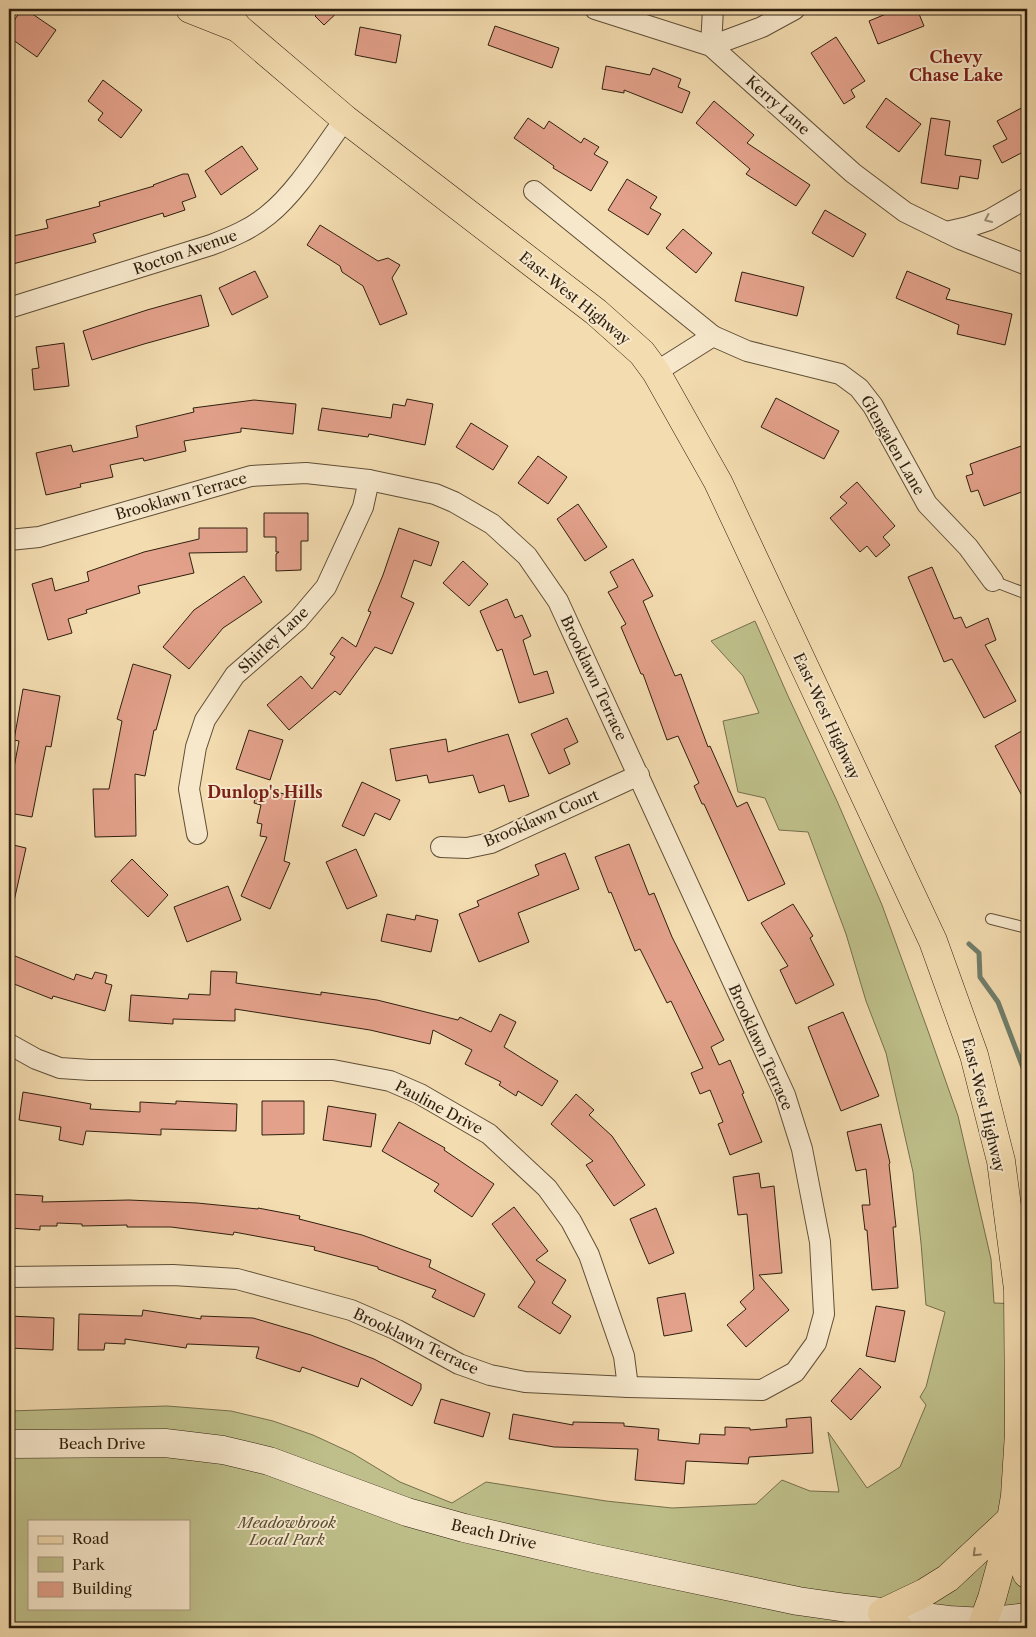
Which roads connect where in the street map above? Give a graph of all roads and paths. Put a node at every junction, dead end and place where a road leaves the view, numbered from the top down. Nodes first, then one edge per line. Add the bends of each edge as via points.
1 (190, 9) edge
2 (595, 9) edge
3 (713, 9) edge
4 (796, 9) edge
5 (231, 19) edge
6 (712, 46) junction
7 (345, 120) junction
8 (534, 191) dead end
9 (1027, 198) edge
10 (946, 232) junction
11 (1027, 265) edge
12 (9, 308) edge
13 (713, 336) junction
14 (656, 372) junction
15 (369, 480) junction
16 (9, 540) edge
17 (993, 581) joint
18 (1027, 594) edge
19 (639, 775) junction
20 (197, 834) dead end
21 (441, 847) dead end
22 (991, 919) dead end
23 (1027, 928) edge
24 (9, 1044) edge
25 (9, 1276) edge
26 (1023, 1294) edge
27 (628, 1387) junction
28 (9, 1444) edge
29 (1011, 1519) junction
30 (1027, 1574) edge
31 (1027, 1617) edge
32 (890, 1621) edge
33 (982, 1625) edge

1 - 5 main road, East-West Highway
2 - 6 street, Kerry Lane
3 - 6 street
4 - 6 street via 762,27
5 - 7 main road, East-West Highway
6 - 10 street, Kerry Lane via 853,173 905,212
7 - 12 street, Rocton Avenue via 290,193 269,214 242,233
7 - 14 main road, East-West Highway via 596,312 642,352
8 - 13 street
9 -> 10 street via 988,220
10 - 11 street, Kerry Lane
13 - 14 street
13 - 17 street, Glengalen Lane via 747,351 840,374 859,388 927,504
14 - 26 main road, East-West Highway via 718,482 933,941 974,1055 1001,1161
15 - 16 street, Brooklawn Terrace via 306,473 251,476 39,537
15 - 19 street, Brooklawn Terrace via 435,494 454,502 492,524 527,556 558,601
15 - 20 street, Shirley Lane via 363,508 326,586 298,620 235,675 205,720 196,747 189,789
17 - 18 lane
19 - 21 street, Brooklawn Court via 490,843 467,848
19 - 27 street, Brooklawn Terrace via 785,1096 802,1149 820,1242 824,1314 816,1343 795,1372 762,1390
22 - 23 lane
24 - 27 street, Pauline Drive via 60,1068 333,1070 390,1081 420,1094 489,1134 547,1188 589,1255 624,1356
25 - 27 street, Brooklawn Terrace via 173,1275 237,1279 351,1310 397,1330 459,1364 490,1375 525,1382
26 - 29 main road, East-West Highway via 1018,1469
28 - 32 street, Beach Drive via 165,1443 223,1450 269,1461 407,1512 464,1528
29 - 30 main road
29 -> 32 main road via 948,1578
29 - 33 main road, East-West Highway via 995,1589
31 - 33 street, Beach Drive
32 - 33 street, Beach Drive via 949,1620

